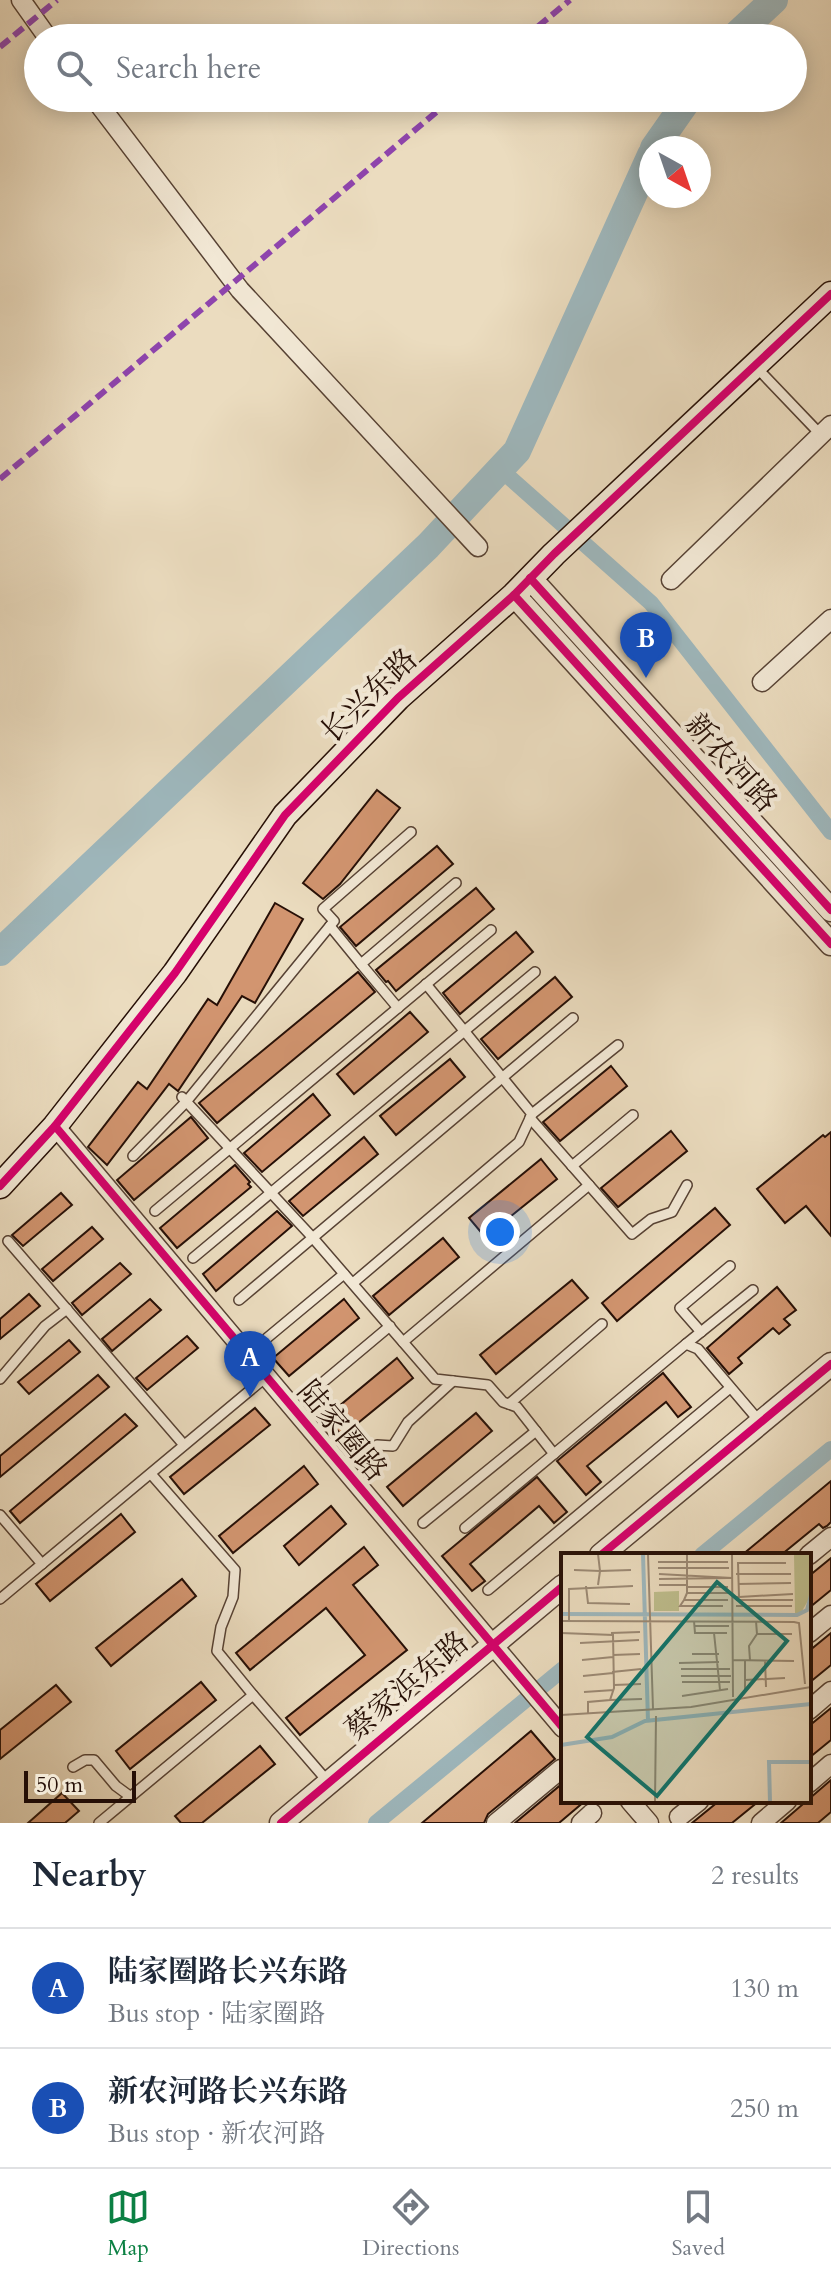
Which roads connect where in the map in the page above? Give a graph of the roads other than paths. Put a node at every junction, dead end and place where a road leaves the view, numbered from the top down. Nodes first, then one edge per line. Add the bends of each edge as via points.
1 (21, 0) edge
2 (38, 24) edge
3 (105, 112) edge
4 (831, 294) edge
5 (755, 365) junction
6 (826, 430) edge
7 (478, 547) dead end
8 (671, 580) dead end
9 (522, 587) junction
10 (831, 619) edge
11 (762, 682) dead end
12 (411, 832) dead end
13 (456, 883) dead end
14 (831, 910) edge
15 (330, 926) junction
16 (491, 930) dead end
17 (831, 944) edge
18 (361, 964) junction
19 (535, 972) dead end
20 (426, 984) junction
21 (398, 1008) junction
22 (573, 1018) dead end
23 (465, 1031) junction
24 (618, 1045) dead end
25 (503, 1077) junction
26 (184, 1100) junction
27 (633, 1115) dead end
28 (531, 1116) junction
29 (55, 1126) junction
30 (230, 1149) junction
31 (133, 1156) dead end
32 (572, 1166) junction
33 (589, 1185) junction
34 (687, 1185) dead end
35 (0, 1186) edge
36 (271, 1192) junction
37 (155, 1211) dead end
38 (313, 1238) junction
39 (8, 1241) dead end
40 (193, 1258) dead end
41 (730, 1266) dead end
42 (344, 1274) junction
43 (353, 1283) junction
44 (753, 1290) dead end
45 (239, 1300) dead end
46 (67, 1309) junction
47 (602, 1324) dead end
48 (390, 1326) junction
49 (701, 1332) junction
50 (267, 1338) dead end
51 (403, 1342) junction
52 (686, 1344) junction
53 (831, 1364) edge
54 (266, 1377) junction
55 (0, 1379) edge
56 (453, 1381) junction
57 (322, 1383) dead end
58 (730, 1388) junction
59 (509, 1404) junction
60 (760, 1422) junction
61 (536, 1431) junction
62 (184, 1445) junction
63 (377, 1445) dead end
64 (554, 1454) junction
65 (151, 1474) junction
66 (0, 1515) edge
67 (423, 1523) dead end
68 (465, 1528) dead end
69 (831, 1537) edge
70 (603, 1553) edge
71 (811, 1553) edge
72 (42, 1564) junction
73 (561, 1588) edge
74 (488, 1590) dead end
75 (0, 1599) edge
76 (831, 1615) edge
77 (811, 1631) edge
78 (491, 1646) junction
79 (831, 1691) edge
80 (253, 1695) junction
81 (811, 1708) edge
82 (561, 1726) edge
83 (831, 1764) edge
84 (73, 1767) dead end
85 (561, 1769) edge
86 (811, 1781) edge
87 (329, 1783) junction
88 (131, 1797) junction
89 (696, 1803) edge
90 (785, 1803) edge
91 (679, 1817) dead end
92 (99, 1823) edge
93 (281, 1823) edge
94 (496, 1823) edge
95 (761, 1823) edge

1 - 2 street
3 - 7 street via 240,290
4 - 5 main road, 长兴东路
5 - 6 lane
5 - 9 main road, 长兴东路
6 - 8 street
9 - 14 street, 新农河路
9 - 17 street, 新农河路
9 - 29 main road, 长兴东路 via 398,698 285,815 175,973
10 - 11 street
12 - 15 lane via 323,909 334,921
13 - 18 lane
15 - 18 lane
15 - 26 lane
16 - 20 lane
18 - 21 lane
19 - 23 lane
20 - 21 lane
20 - 23 lane
21 - 30 lane
22 - 25 lane
23 - 25 lane
23 - 36 lane
24 - 28 lane
25 - 28 lane
25 - 38 lane
26 - 30 lane
26 - 31 lane
27 - 32 lane
28 - 32 lane
28 - 43 lane via 519,1142
29 - 35 main road, 长兴东路
29 - 54 street, 陆家圈路
30 - 36 lane
30 - 37 lane
32 - 33 lane
33 - 34 lane via 632,1234 672,1212
33 - 51 lane
36 - 38 lane
36 - 40 lane
38 - 42 lane
38 - 45 lane
39 - 46 lane
41 - 49 lane via 680,1308
42 - 43 lane
42 - 50 lane
43 - 48 lane
44 - 49 lane
46 - 55 lane via 45,1326
46 - 62 lane
47 - 59 lane
48 - 51 lane
48 - 57 lane
49 - 52 lane
51 - 56 lane via 435,1379
52 - 58 lane via 698,1349
52 - 64 lane
53 - 60 street
54 - 62 lane
54 - 78 street, 陆家圈路
56 - 59 lane via 488,1385
56 - 63 lane via 408,1422 393,1446
58 - 60 lane
58 - 74 lane
59 - 61 lane
60 - 70 street
61 - 64 lane
61 - 67 lane
62 - 65 lane
64 - 68 lane
65 - 72 lane
65 - 80 lane via 235,1570 217,1651
66 - 72 lane
69 - 71 street
72 - 75 lane
73 - 78 street, 蔡家浜东路
76 - 77 street
78 - 82 street, 陆家圈路
78 - 87 street, 蔡家浜东路
79 - 81 street
80 - 87 lane
80 - 88 lane
83 - 86 street
84 - 88 lane via 94,1760
85 - 94 street
87 - 93 street, 蔡家浜东路
88 - 92 lane
89 - 91 street
90 - 95 street

